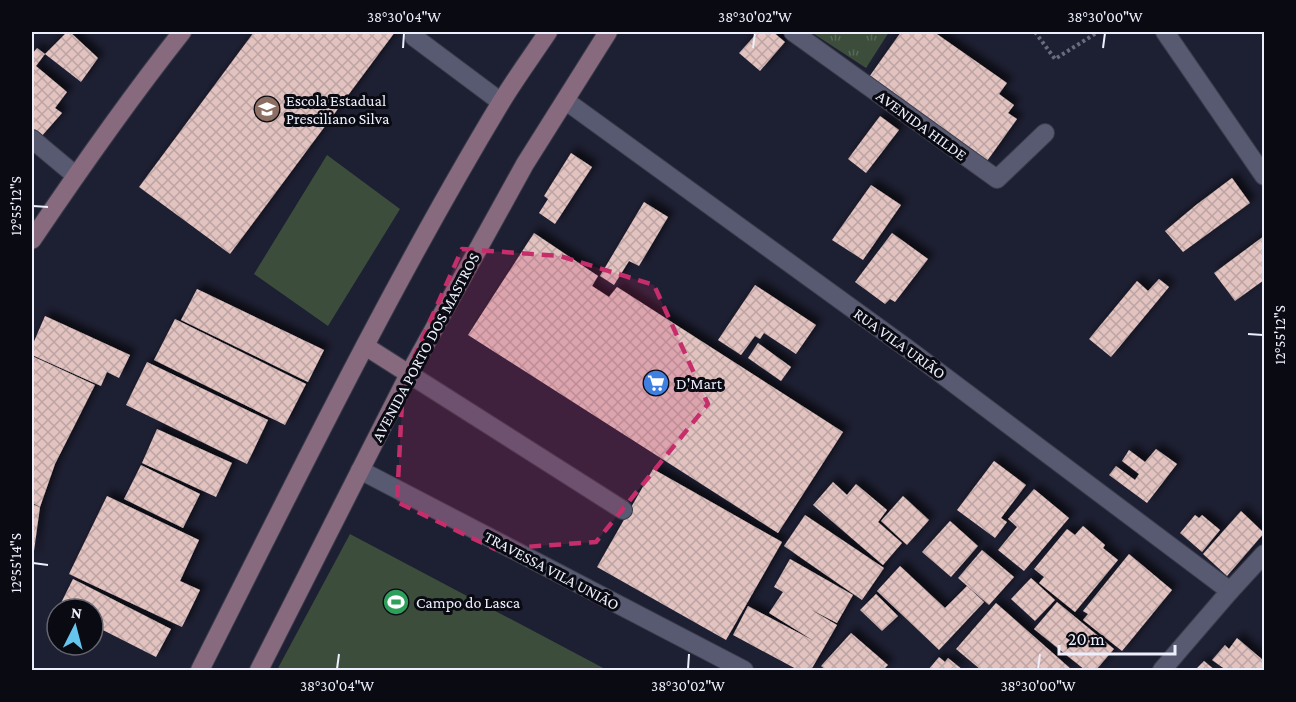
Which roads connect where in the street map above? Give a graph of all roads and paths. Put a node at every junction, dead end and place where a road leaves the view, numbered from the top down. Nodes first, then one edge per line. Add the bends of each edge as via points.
1 (182, 32) edge
2 (548, 32) edge
3 (608, 32) edge
4 (793, 32) edge
5 (1035, 32) edge
6 (1098, 32) edge
7 (1165, 32) edge
8 (414, 37) dead end
9 (566, 101) junction
10 (501, 102) junction
11 (1045, 133) dead end
12 (32, 139) edge
13 (75, 175) junction
14 (1264, 176) edge
15 (32, 240) edge
16 (365, 346) junction
17 (409, 374) junction
18 (360, 470) junction
19 (623, 510) dead end
20 (1264, 554) edge
21 (1230, 591) junction
22 (717, 664) edge
23 (200, 670) edge
24 (259, 670) edge
25 (744, 670) edge
26 (1162, 670) edge

1 - 13 main road
2 - 10 main road
3 - 9 main road, AVENIDA PORTO DOS MASTROS
4 - 11 street, AVENIDA HILDE via 997,179
5 - 6 path via 1055,59
7 - 14 street
8 - 10 street
9 - 17 main road, AVENIDA PORTO DOS MASTROS via 525,164
9 - 21 street, RUA VILA URIÃO via 908,349
10 - 16 main road
12 - 13 street
13 - 15 main road
16 - 17 main road
16 - 23 main road
17 - 18 main road, AVENIDA PORTO DOS MASTROS
17 - 19 street
18 - 22 street, TRAVESSA VILA UNIÃO
18 - 24 main road, AVENIDA PORTO DOS MASTROS
20 - 21 street
21 - 26 street
22 - 25 street, TRAVESSA VILA UNIÃO

